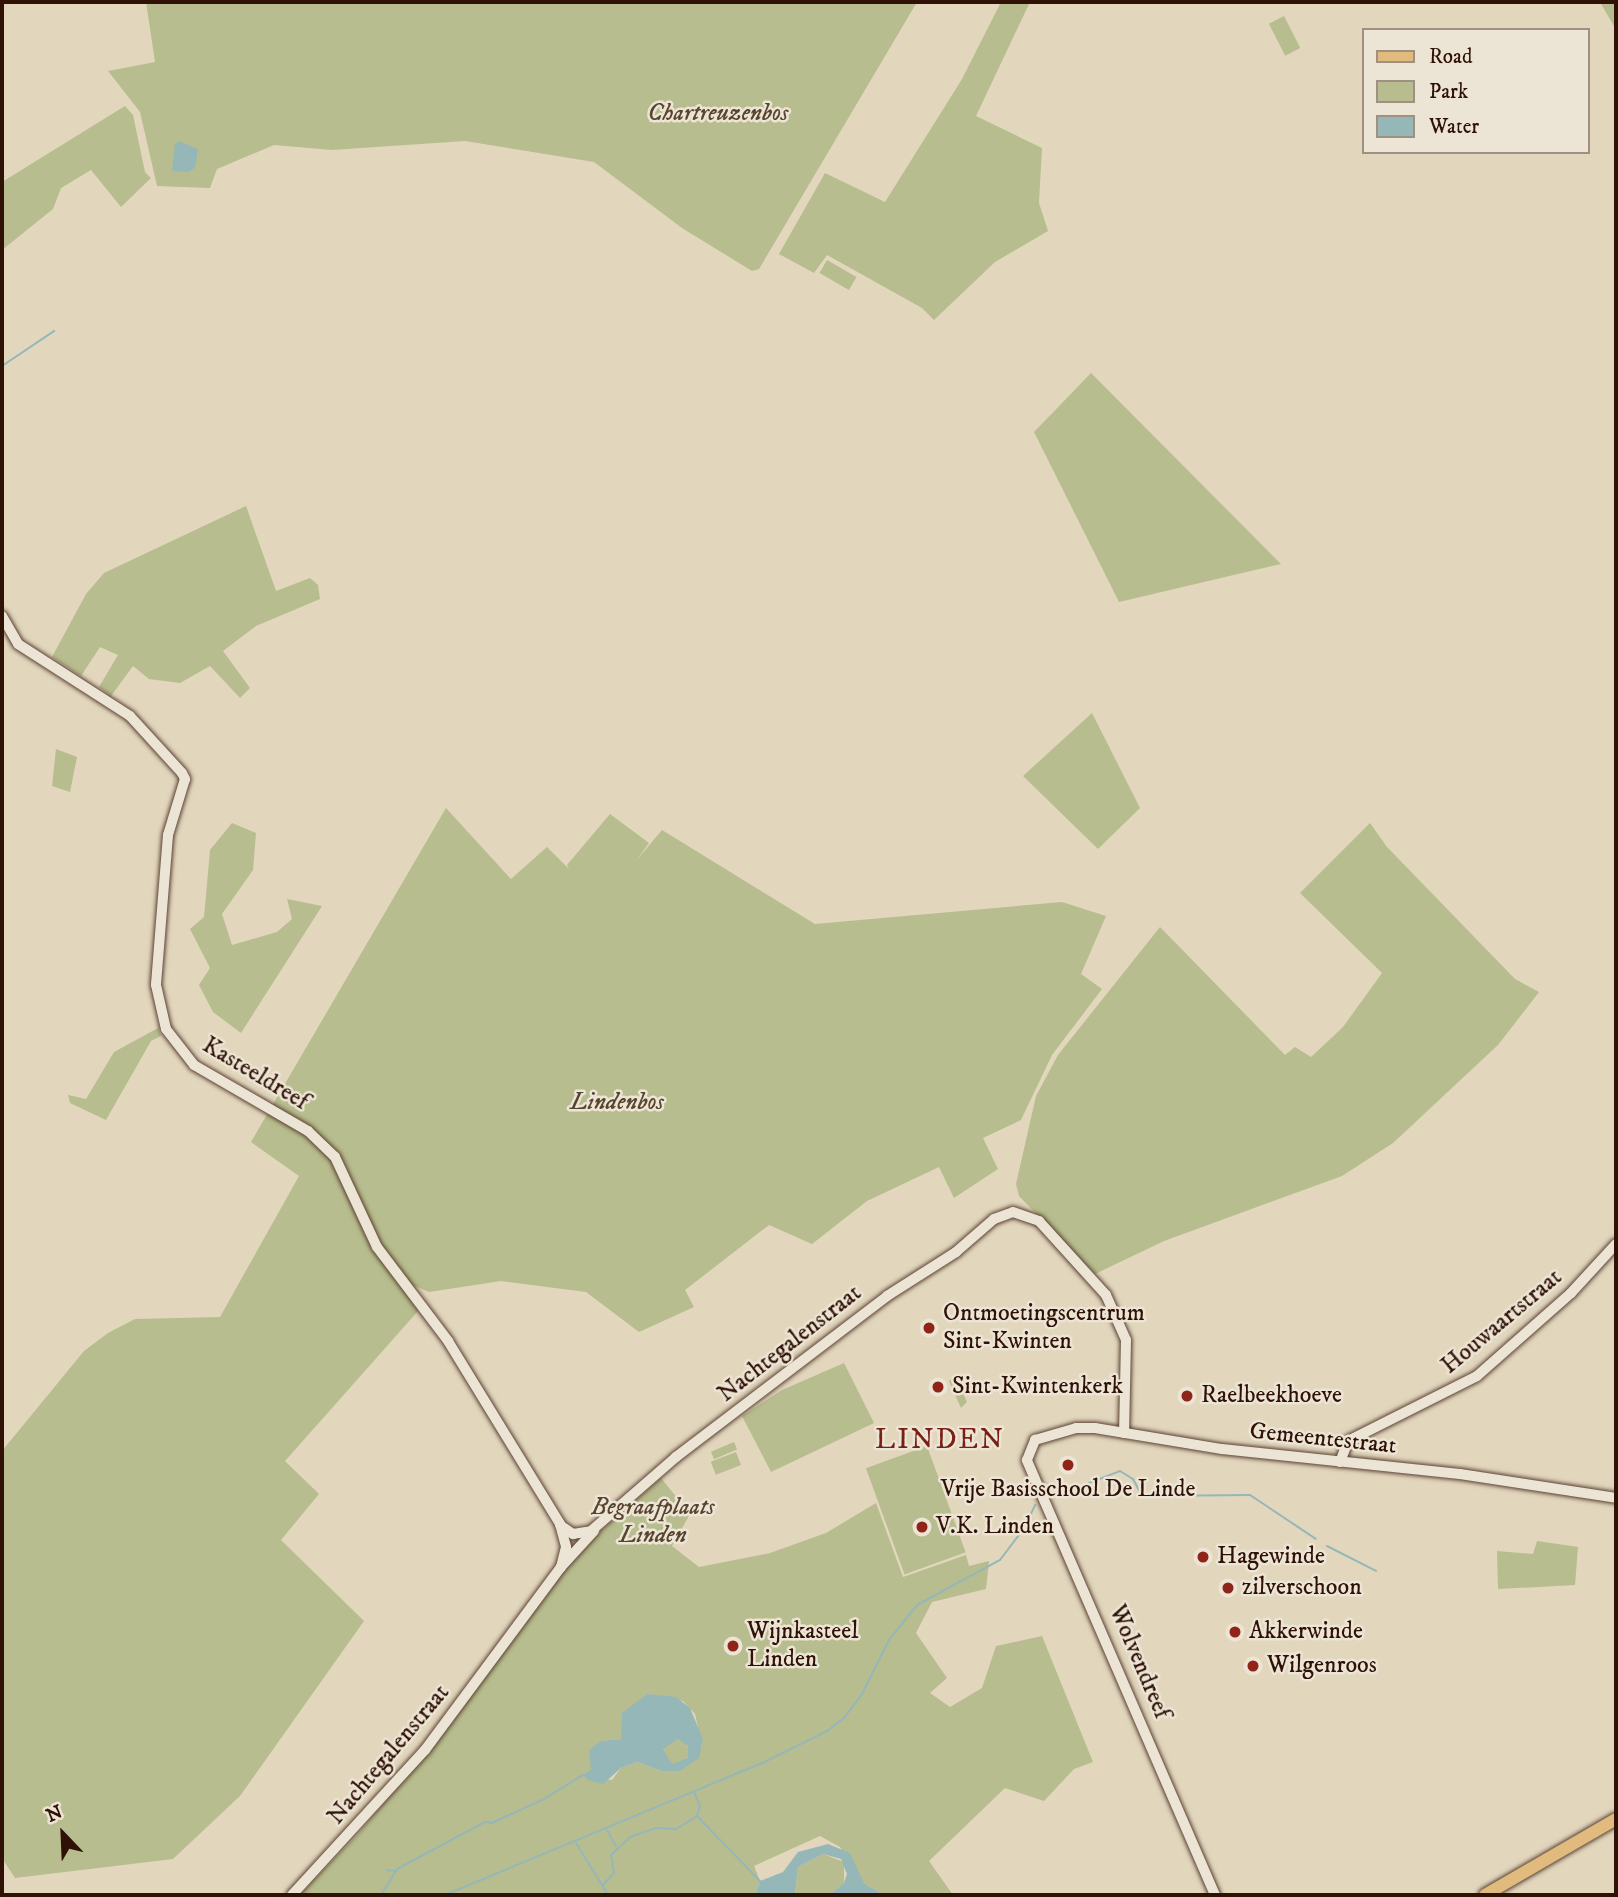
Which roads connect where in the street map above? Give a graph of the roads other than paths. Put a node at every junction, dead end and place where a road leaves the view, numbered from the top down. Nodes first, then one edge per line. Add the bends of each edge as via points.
1 (2, 616) edge
2 (1616, 1244) edge
3 (1124, 1433) junction
4 (1029, 1447) joint
5 (1340, 1462) junction
6 (1616, 1498) edge
7 (573, 1542) junction
8 (1616, 1819) edge
9 (292, 1895) edge
10 (1215, 1895) edge
11 (1485, 1895) edge

1 - 7 street, Kasteeldreef via 36,659 130,716 185,779 168,835 156,985 160,1013 172,1041 194,1065 308,1131 335,1157 377,1247 448,1341
2 - 5 street, Houwaartstraat via 1571,1293 1477,1376 1348,1441
3 - 4 street, Gemeentestraat via 1076,1429 1035,1440
3 - 5 street, Gemeentestraat
3 - 7 street, Nachtegalenstraat via 1126,1340 1106,1295 1040,1221 1013,1212 995,1219 956,1252 887,1296
4 - 10 street, Wolvendreef via 1031,1469
5 - 6 street, Gemeentestraat via 1460,1474
7 - 9 street, Nachtegalenstraat via 561,1567 425,1750
8 - 11 main road

